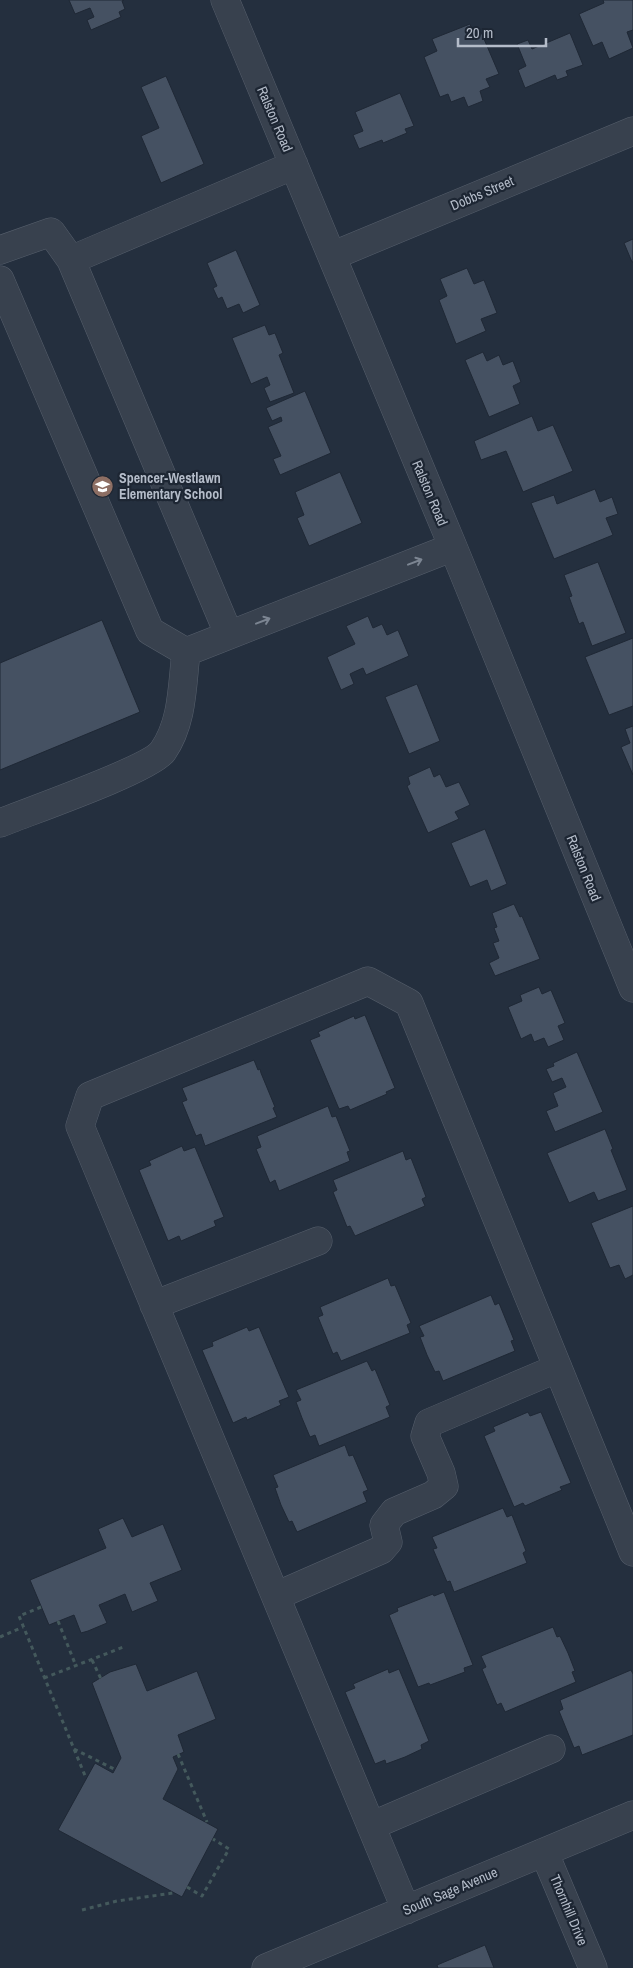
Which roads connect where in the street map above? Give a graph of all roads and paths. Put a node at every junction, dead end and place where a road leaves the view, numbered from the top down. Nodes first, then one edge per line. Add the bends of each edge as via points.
1 (225, 0) edge
2 (633, 131) edge
3 (294, 165) junction
4 (0, 250) edge
5 (332, 256) junction
6 (71, 260) junction
7 (0, 280) edge
8 (453, 547) junction
9 (229, 635) junction
10 (186, 652) junction
11 (0, 823) edge
12 (633, 988) edge
13 (318, 1241) dead end
14 (154, 1306) junction
15 (558, 1368) junction
16 (633, 1552) edge
17 (276, 1596) junction
18 (41, 1607) dead end
19 (58, 1621) dead end
20 (23, 1627) junction
21 (0, 1637) edge
22 (126, 1646) dead end
23 (92, 1660) junction
24 (76, 1666) junction
25 (44, 1678) junction
26 (101, 1678) dead end
27 (74, 1749) junction
28 (551, 1749) dead end
29 (178, 1754) dead end
30 (116, 1770) dead end
31 (86, 1778) dead end
32 (633, 1814) edge
33 (207, 1822) dead end
34 (371, 1826) junction
35 (213, 1839) dead end
36 (544, 1852) junction
37 (187, 1887) dead end
38 (173, 1892) dead end
39 (82, 1910) dead end
40 (406, 1910) junction
41 (266, 1968) edge
42 (593, 1968) edge

1 - 3 street, Ralston Road
2 - 5 street, Dobbs Street
3 - 5 street, Ralston Road
3 - 6 street
4 - 6 street via 51,232
5 - 8 street, Ralston Road
6 - 9 street
7 - 10 street via 150,631
9 -> 8 street
8 - 12 street, Ralston Road
9 - 10 street
10 - 11 street via 179,717 162,753 132,771
13 - 14 street
14 - 15 street via 80,1126 90,1096 368,981 409,1003
14 - 17 street
15 - 16 street
15 - 17 street via 429,1423 425,1436 444,1486 433,1495 394,1512 384,1525 388,1542 381,1550
17 - 34 street
18 - 20 path via 19,1616
19 - 24 path
20 - 21 path
20 - 25 path
22 - 23 path
23 - 24 path
23 - 26 path
24 - 25 path
25 - 27 path
27 - 30 path
27 - 31 path
28 - 34 street
29 - 33 path
32 - 36 street, South Sage Avenue
34 - 40 street
35 - 37 path via 229,1849 202,1896
36 - 40 street, South Sage Avenue
36 - 42 street, Thornhill Drive
38 - 39 path
40 - 41 street, South Sage Avenue

